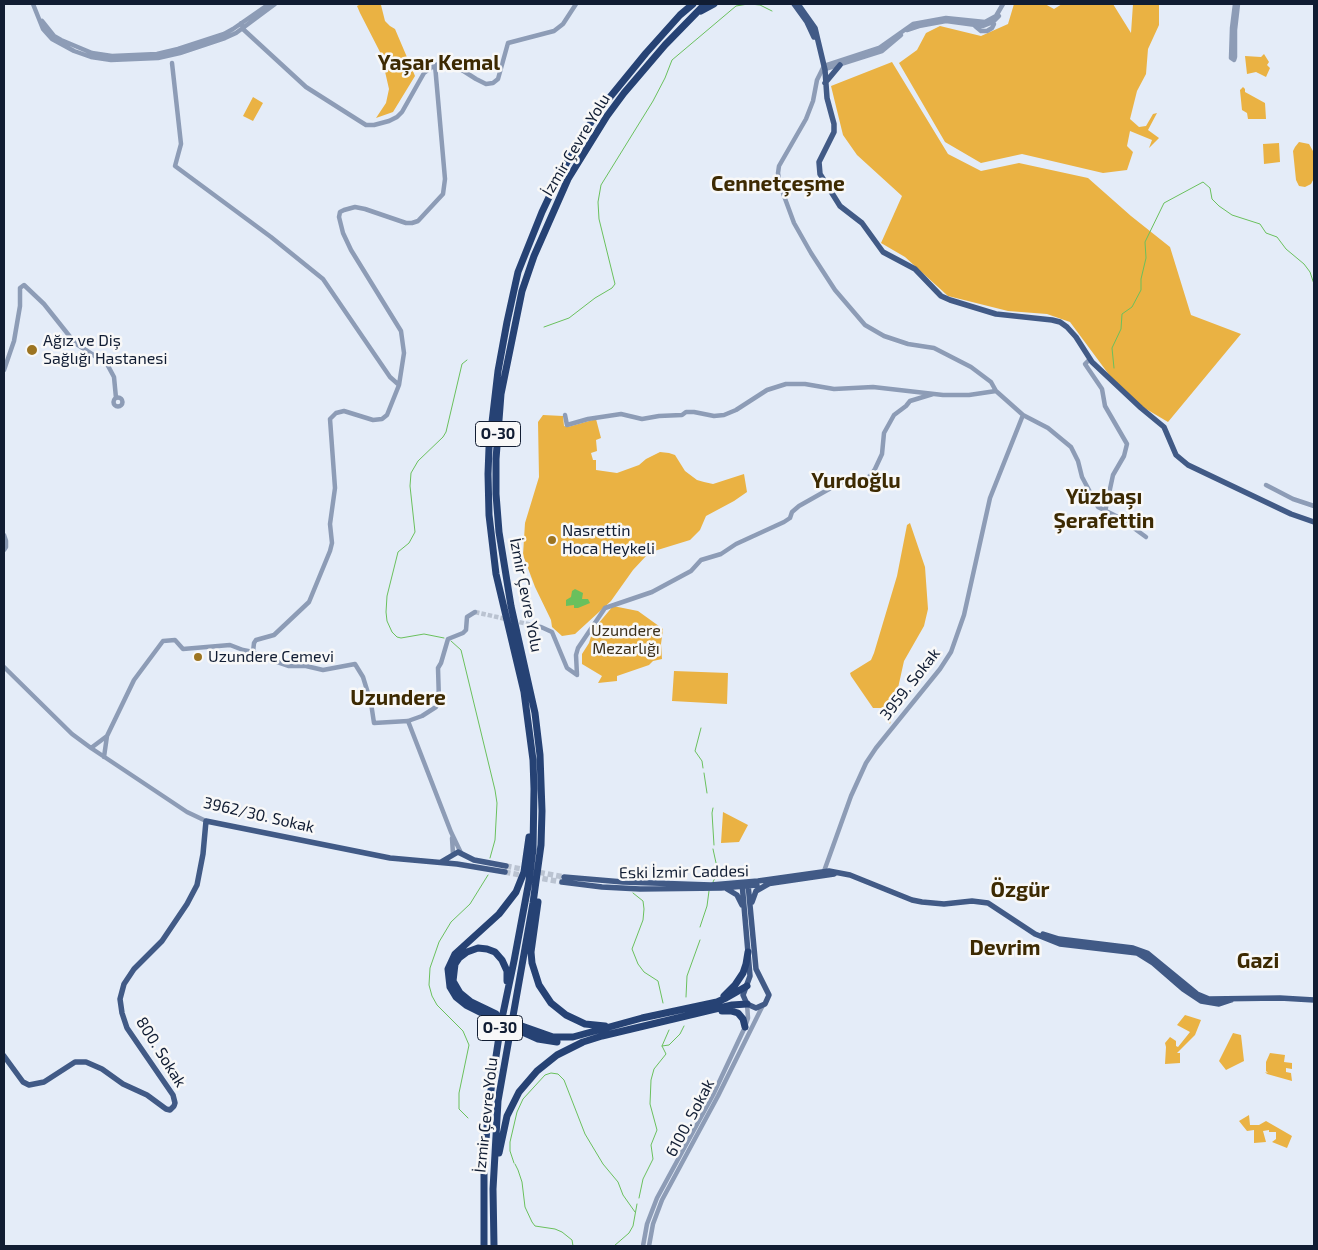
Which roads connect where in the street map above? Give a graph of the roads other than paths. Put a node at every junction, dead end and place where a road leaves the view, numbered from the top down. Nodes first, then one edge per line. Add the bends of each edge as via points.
1 (33, 4) edge
2 (269, 4) edge
3 (275, 4) edge
4 (576, 4) edge
5 (692, 4) edge
6 (705, 4) edge
7 (714, 4) edge
8 (794, 4) edge
9 (798, 4) edge
10 (1004, 4) edge
11 (1237, 4) edge
12 (694, 15) junction
13 (985, 22) junction
14 (993, 22) junction
15 (242, 25) junction
16 (1234, 56) dead end
17 (172, 63) dead end
18 (435, 65) junction
19 (840, 65) junction
20 (823, 69) junction
21 (825, 80) junction
22 (1090, 359) junction
23 (4, 370) edge
24 (399, 385) junction
25 (996, 391) junction
26 (933, 394) junction
27 (117, 396) dead end
28 (565, 414) dead end
29 (1024, 414) junction
30 (1266, 484) dead end
31 (1314, 506) edge
32 (1105, 512) junction
33 (1314, 522) edge
34 (4, 535) edge
35 (1146, 537) dead end
36 (4, 550) edge
37 (475, 612) dead end
38 (540, 627) tunnel mouth
39 (253, 652) junction
40 (4, 667) edge
41 (408, 721) junction
42 (107, 736) junction
43 (91, 748) junction
44 (104, 757) junction
45 (534, 813) junction
46 (206, 820) junction
47 (451, 832) junction
48 (461, 853) junction
49 (452, 854) junction
50 (439, 863) junction
51 (539, 863) junction
52 (457, 864) junction
53 (823, 873) junction
54 (770, 883) junction
55 (745, 884) junction
56 (725, 888) junction
57 (750, 907) junction
58 (744, 912) junction
59 (748, 952) junction
60 (763, 984) junction
61 (747, 986) junction
62 (1280, 998) junction
63 (1314, 1000) edge
64 (710, 1003) junction
65 (747, 1004) junction
66 (1314, 1004) edge
67 (763, 1005) junction
68 (706, 1011) junction
69 (497, 1019) junction
70 (628, 1022) junction
71 (745, 1026) junction
72 (602, 1036) junction
73 (4, 1056) edge
74 (702, 1119) junction
75 (649, 1232) junction
76 (494, 1245) edge
77 (484, 1246) edge
78 (643, 1246) edge
79 (649, 1246) edge

1 - 15 street via 39,18 54,36 92,53 112,56 158,54 224,34
2 - 15 street
3 - 15 street
4 - 18 street via 563,24 554,31 508,43 498,79 493,83 486,84 450,63
5 - 45 highway, İzmir Çevre Yolu / O-30 via 606,102 560,174 518,272 504,336 489,448 489,515 496,574 524,692 533,760
6 - 12 highway, İzmir Çevre Yolu / O-30
7 - 12 highway
8 - 20 main road via 812,32
9 - 20 main road via 815,28
10 - 13 street via 996,16
10 - 14 street via 1001,14
11 - 16 street via 1232,28
12 - 51 highway, İzmir Çevre Yolu / O-30 via 624,93 568,179 534,256 513,331 499,411 496,494 504,572 535,713 540,755 542,811
13 - 14 street
13 - 20 street via 946,18 913,24 883,46
14 - 19 street via 975,26 946,21 919,26 907,30 882,50
15 - 18 street via 306,87 366,125 397,117 424,73
17 - 24 street via 181,144 175,166 323,279 390,377
18 - 24 street via 445,179 443,194 418,221 412,223 355,207 340,212 339,217 351,250 401,331 404,353
19 - 20 street
19 - 21 main road
20 - 21 main road
20 - 25 street via 806,119 778,173 782,192 804,240 835,290 865,325 884,336 934,348 971,367 991,382
21 - 22 main road via 834,132 819,162 820,174 840,206 862,223 883,252 914,269 941,296 950,300 996,314 1060,322 1076,337
22 - 32 street via 1085,364 1102,389 1106,406 1127,444 1113,475
22 - 33 main road via 1164,427 1176,455 1188,465
23 - 27 street via 14,341 20,288 24,285 75,342 108,364
24 - 39 street via 387,415 382,418 372,420 344,411 330,419 336,488 330,524 330,551 309,602 274,635 256,640
25 - 26 street via 969,395
25 - 29 street
26 - 28 street via 873,387 834,389 786,384 767,390 724,415 686,412 642,419 621,414 567,425
26 - 38 street via 910,401 894,415 884,433 882,454 870,476 838,484 799,506 784,522 721,554 701,560 691,571 652,592 605,608 578,648 577,675 567,668 552,632
29 - 32 street via 1071,446 1093,500
29 - 53 street, 3959. Sokak via 992,492 964,614 951,652 866,763
30 - 31 street via 1292,500
32 - 35 street via 1120,518
34 - 36 street
37 - 41 street via 467,617 466,630 448,639 438,668 439,701 436,707
39 - 41 street via 289,666 323,670 355,664 363,677 374,723
39 - 42 street via 230,645 184,649 175,640 163,641 134,680
40 - 43 street, 3962/30. Sokak via 72,734
41 - 47 street
42 - 43 street
42 - 44 street
43 - 44 street, 3962/30. Sokak
44 - 46 street, 3962/30. Sokak via 186,812
45 - 69 highway, İzmir Çevre Yolu / O-30 via 529,881 514,961
45 - 69 highway via 524,872 516,892 500,914 455,954 448,969 450,987 456,997
46 - 50 main road, 3962/30. Sokak via 390,858
46 - 73 main road, 800. Sokak via 202,859 196,885 187,904 162,941 134,969 120,998 127,1028 173,1095 175,1103 172,1109 166,1109 148,1095 86,1062 75,1062 44,1082 29,1085 23,1082
47 - 48 street
47 - 49 street
48 - 49 main road
48 - 52 main road via 463,860
48 - 52 main road, 3962/30. Sokak via 505,869
49 - 50 main road
49 - 52 main road via 452,860
50 - 52 main road, 3962/30. Sokak
51 - 70 highway via 531,952 539,985 558,1010 585,1024 606,1026
51 - 76 highway, İzmir Çevre Yolu / O-30 via 498,1101 493,1171
53 - 54 main road, Eski İzmir Caddesi
53 - 55 main road, Eski İzmir Caddesi
53 - 62 main road, Eski İzmir Caddesi via 850,875 922,902 972,901 988,904 1032,931 1060,939 1134,948 1147,953 1197,994 1209,999
54 - 55 main road, Eski İzmir Caddesi
54 - 57 main road via 756,891
55 - 56 main road, Eski İzmir Caddesi
55 - 56 main road, Eski İzmir Caddesi via 563,879 602,887
55 - 57 main road, 6100. Sokak
55 - 58 main road, 6100. Sokak
56 - 58 main road via 737,895
57 - 60 main road, 6100. Sokak via 756,970
58 - 59 main road, 6100. Sokak
59 - 61 main road, 6100. Sokak via 750,976
59 - 64 highway via 738,981
60 - 61 main road via 754,982
60 - 67 main road, 6100. Sokak via 768,1000
61 - 64 highway
61 - 65 main road, 6100. Sokak via 744,995
62 - 63 main road, Eski İzmir Caddesi
62 - 66 main road
64 - 70 highway
65 - 67 main road via 756,1008
65 - 68 highway
65 - 71 street, 6100. Sokak
67 - 74 street, 6100. Sokak
68 - 71 highway via 736,1012
68 - 72 highway
69 - 69 highway via 466,998 455,985 455,964 467,952 478,948 498,954 504,963 507,978
69 - 77 highway, İzmir Çevre Yolu / O-30 via 485,1137
70 - 72 highway via 564,1037 519,1028 538,1038 558,1042
71 - 74 street, 6100. Sokak
72 - 76 highway via 574,1046 546,1063 527,1081 512,1104 499,1146
74 - 75 street, 6100. Sokak
75 - 78 street, 6100. Sokak
75 - 79 street, 6100. Sokak

